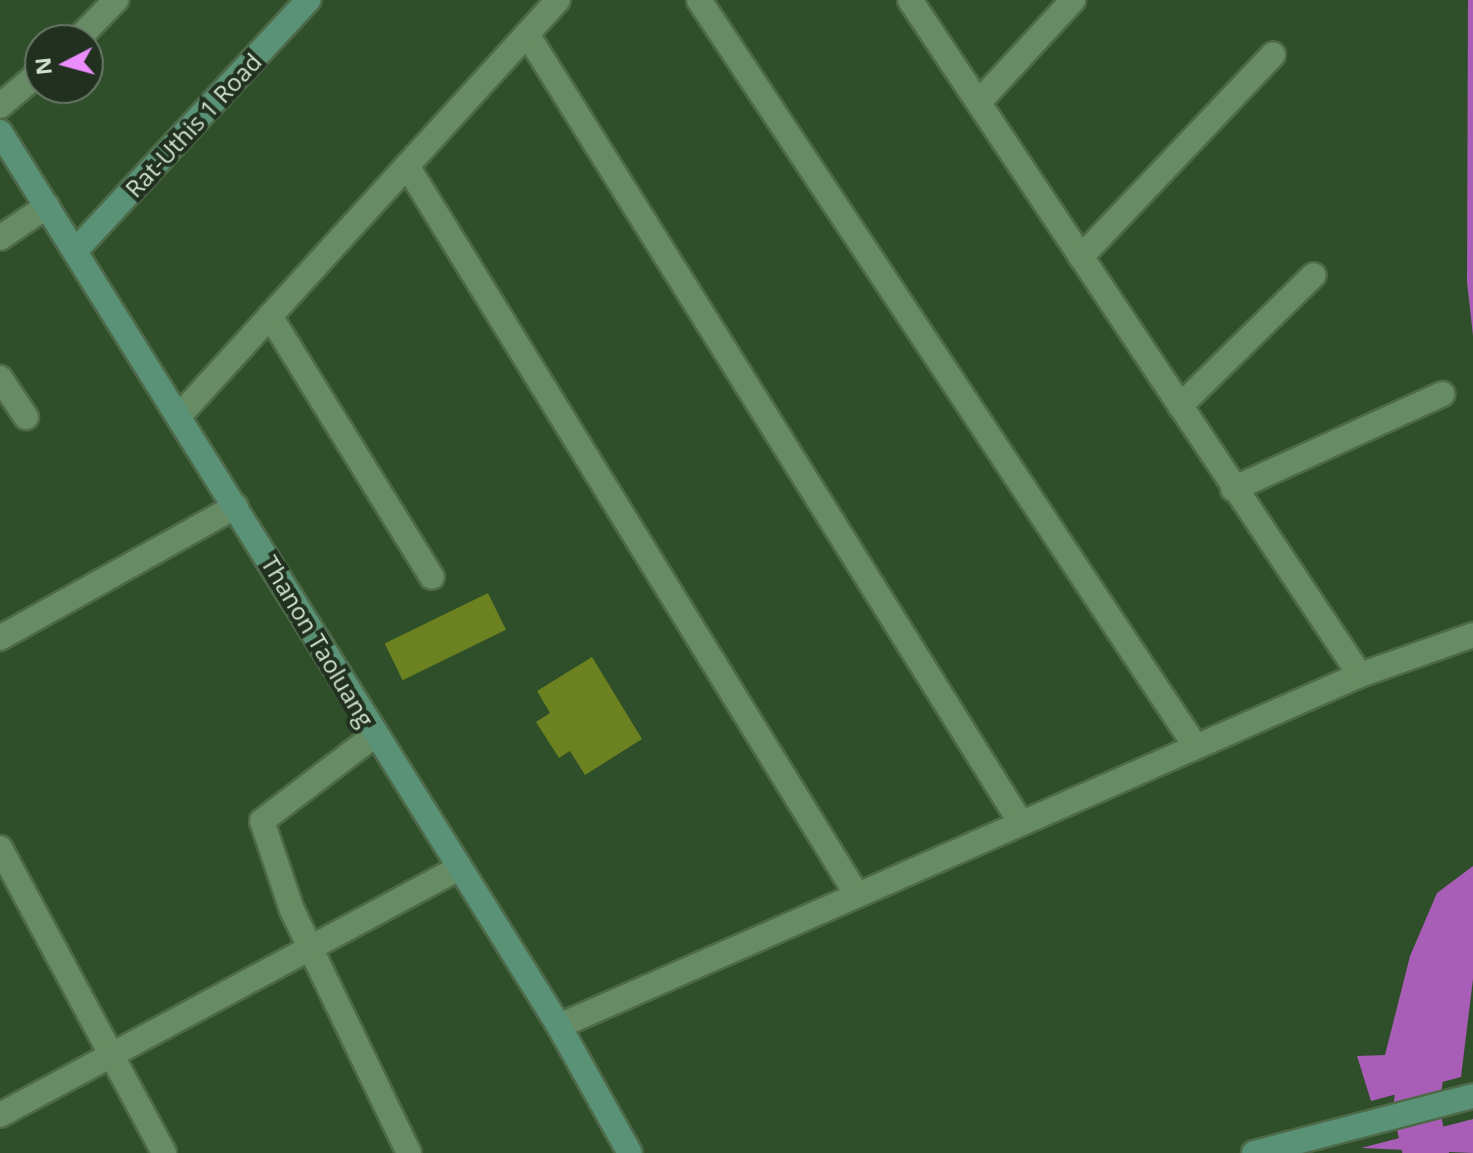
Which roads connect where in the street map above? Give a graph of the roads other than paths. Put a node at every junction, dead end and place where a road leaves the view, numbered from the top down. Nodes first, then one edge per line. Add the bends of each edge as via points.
1 (116, 0) edge
2 (308, 0) edge
3 (558, 0) edge
4 (699, 0) edge
5 (910, 0) edge
6 (1073, 0) edge
7 (93, 24) edge
8 (527, 34) junction
9 (1273, 55) dead end
10 (24, 86) edge
11 (979, 102) junction
12 (0, 106) edge
13 (0, 132) edge
14 (407, 166) junction
15 (47, 206) junction
16 (0, 238) edge
17 (77, 249) junction
18 (1081, 257) junction
19 (1314, 275) dead end
20 (270, 316) junction
21 (0, 378) edge
22 (1442, 394) dead end
23 (1180, 406) junction
24 (180, 415) junction
25 (26, 417) dead end
26 (1233, 489) junction
27 (236, 506) junction
28 (432, 577) dead end
29 (1473, 635) edge
30 (0, 638) edge
31 (1360, 675) junction
32 (375, 735) junction
33 (1196, 747) junction
34 (1021, 823) junction
35 (0, 848) edge
36 (459, 868) junction
37 (857, 895) junction
38 (310, 948) junction
39 (559, 1026) junction
40 (111, 1055) junction
41 (1473, 1096) edge
42 (0, 1115) edge
43 (164, 1153) edge
44 (409, 1153) edge
45 (630, 1153) edge
46 (1254, 1153) edge

1 - 7 street
2 - 17 street, Rat-Uthis 1 Road
3 - 8 street
4 - 33 street
5 - 11 street
6 - 11 street
8 - 14 street
8 - 34 street
9 - 18 street
10 - 12 street
11 - 18 street
13 - 15 street, Thanon Taoluang
14 - 20 street
14 - 37 street
15 - 16 street
15 - 17 street, Thanon Taoluang
17 - 24 street, Thanon Taoluang
18 - 23 street
19 - 23 street
20 - 24 street
20 - 28 street
21 - 25 street
22 - 26 street
23 - 26 street
24 - 27 street, Thanon Taoluang
26 - 31 street
27 - 30 street
27 - 32 street, Thanon Taoluang
29 - 31 street
31 - 33 street
32 - 36 street, Thanon Taoluang
32 - 38 street via 262,821
33 - 34 street
34 - 37 street
35 - 40 street
36 - 38 street
36 - 39 street, Thanon Taoluang
37 - 39 street
38 - 40 street
38 - 44 street
39 - 45 street, Thanon Taoluang
40 - 42 street
40 - 43 street
41 - 46 street

